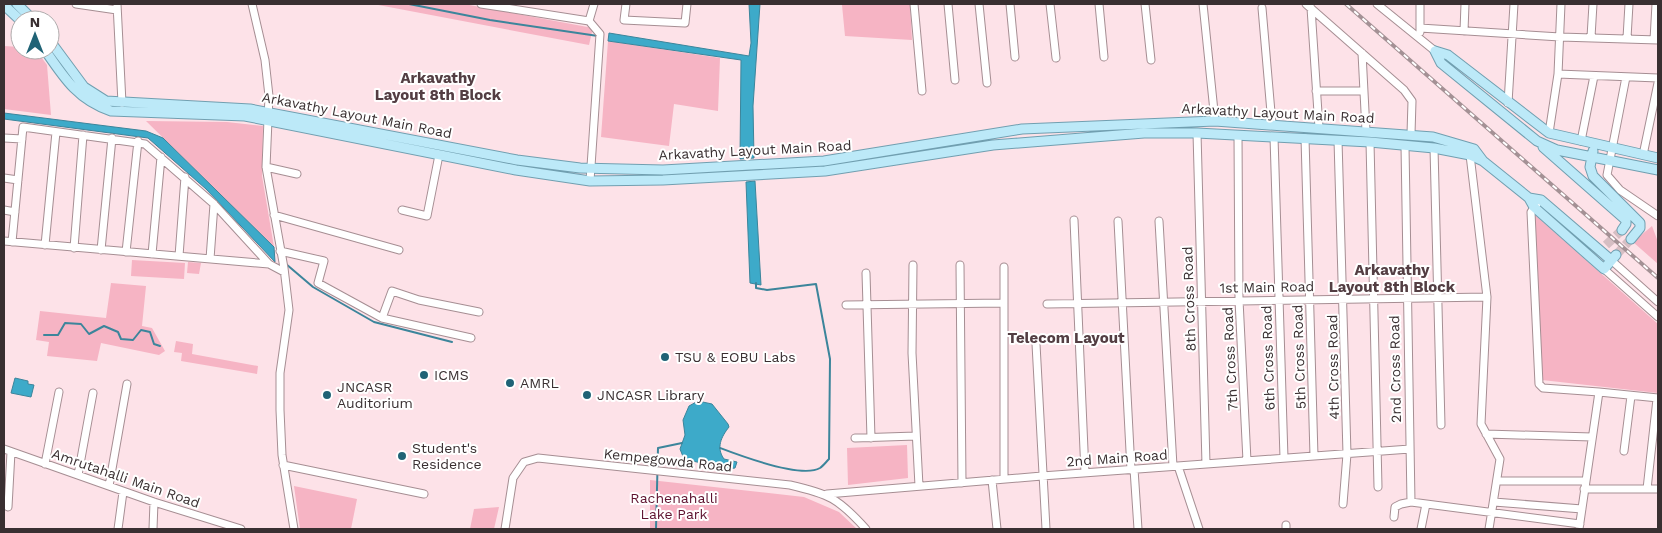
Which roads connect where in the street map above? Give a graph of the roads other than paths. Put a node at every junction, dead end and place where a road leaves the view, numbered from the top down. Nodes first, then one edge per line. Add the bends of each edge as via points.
1 (76, 4) edge
2 (252, 4) edge
3 (481, 4) edge
4 (594, 4) edge
5 (626, 4) edge
6 (687, 4) edge
7 (914, 4) edge
8 (948, 4) edge
9 (979, 4) edge
10 (1010, 4) edge
11 (1050, 4) edge
12 (1099, 4) edge
13 (1145, 4) edge
14 (1203, 4) edge
15 (1377, 4) edge
16 (1420, 4) edge
17 (1465, 4) edge
18 (1514, 4) edge
19 (1561, 4) edge
20 (1593, 4) edge
21 (1629, 4) edge
22 (1656, 4) edge
23 (1309, 6) edge
24 (117, 7) edge
25 (1262, 8) dead end
26 (589, 20) junction
27 (1420, 28) junction
28 (1464, 31) junction
29 (1512, 34) junction
30 (1560, 37) junction
31 (1591, 37) junction
32 (1627, 38) junction
33 (1420, 40) junction
34 (1656, 40) edge
35 (1435, 51) junction
36 (1362, 53) junction
37 (60, 55) edge
38 (1015, 57) dead end
39 (1104, 57) dead end
40 (1056, 58) dead end
41 (52, 60) edge
42 (1150, 60) dead end
43 (1558, 74) junction
44 (1594, 76) junction
45 (1626, 77) junction
46 (1658, 78) edge
47 (955, 80) dead end
48 (987, 83) dead end
49 (1658, 83) edge
50 (922, 91) dead end
51 (1316, 91) junction
52 (1364, 91) junction
53 (122, 103) junction
54 (1508, 103) junction
55 (268, 117) junction
56 (1215, 121) junction
57 (1272, 124) junction
58 (1319, 128) junction
59 (1366, 131) junction
60 (56, 132) junction
61 (1197, 133) junction
62 (1548, 133) junction
63 (992, 134) junction
64 (1411, 134) junction
65 (83, 135) junction
66 (1238, 135) junction
67 (1274, 137) junction
68 (4, 138) edge
69 (112, 138) junction
70 (1305, 138) junction
71 (22, 139) junction
72 (1338, 140) junction
73 (138, 141) junction
74 (1536, 141) junction
75 (1581, 141) junction
76 (1370, 142) junction
77 (1594, 144) junction
78 (994, 145) junction
79 (1405, 146) junction
80 (1612, 147) junction
81 (1434, 148) junction
82 (1472, 152) junction
83 (439, 155) junction
84 (1643, 155) junction
85 (1592, 156) junction
86 (161, 157) junction
87 (1658, 158) edge
88 (1610, 160) junction
89 (266, 167) junction
90 (590, 168) junction
91 (1658, 170) edge
92 (297, 174) dead end
93 (4, 178) edge
94 (185, 178) junction
95 (18, 180) junction
96 (590, 181) junction
97 (1529, 198) junction
98 (1541, 200) junction
99 (214, 204) junction
100 (1534, 207) junction
101 (4, 210) edge
102 (402, 210) dead end
103 (15, 212) junction
104 (274, 215) junction
105 (1658, 216) edge
106 (1074, 220) dead end
107 (1118, 221) dead end
108 (1159, 221) dead end
109 (1622, 230) dead end
110 (1631, 239) tunnel mouth
111 (8, 242) edge
112 (45, 245) junction
113 (74, 248) junction
114 (1603, 248) junction
115 (100, 250) junction
116 (399, 250) dead end
117 (126, 252) junction
118 (281, 252) junction
119 (152, 254) junction
120 (178, 256) junction
121 (1614, 257) junction
122 (210, 259) junction
123 (1591, 259) junction
124 (269, 264) junction
125 (913, 265) dead end
126 (960, 265) dead end
127 (1004, 266) dead end
128 (1604, 269) junction
129 (284, 270) junction
130 (866, 273) dead end
131 (1487, 297) junction
132 (1406, 298) junction
133 (1439, 298) junction
134 (1310, 299) junction
135 (1343, 299) junction
136 (1374, 299) junction
137 (1239, 300) junction
138 (1279, 300) junction
139 (1163, 301) junction
140 (1202, 301) junction
141 (1078, 302) junction
142 (1122, 302) junction
143 (1658, 302) edge
144 (1004, 303) junction
145 (961, 304) junction
146 (1047, 304) dead end
147 (868, 305) junction
148 (912, 305) junction
149 (846, 306) dead end
150 (479, 312) dead end
151 (1658, 317) edge
152 (382, 318) junction
153 (471, 338) dead end
154 (1036, 344) dead end
155 (127, 384) dead end
156 (59, 392) dead end
157 (1598, 392) junction
158 (93, 393) dead end
159 (1632, 396) junction
160 (1658, 398) edge
161 (1441, 425) dead end
162 (1486, 434) junction
163 (916, 436) junction
164 (1592, 437) junction
165 (855, 438) dead end
166 (870, 438) junction
167 (1410, 449) junction
168 (8, 450) edge
169 (1624, 450) dead end
170 (1377, 452) junction
171 (1347, 454) junction
172 (1314, 456) junction
173 (1284, 458) junction
174 (1247, 461) junction
175 (45, 464) junction
176 (1206, 464) junction
177 (284, 465) junction
178 (1176, 466) junction
179 (1133, 469) junction
180 (1085, 473) junction
181 (78, 476) junction
182 (1042, 476) junction
183 (1004, 479) junction
184 (992, 480) junction
185 (1497, 481) junction
186 (962, 482) junction
187 (1585, 485) junction
188 (109, 486) junction
189 (919, 486) junction
190 (1378, 487) dead end
191 (1647, 489) junction
192 (1658, 489) edge
193 (123, 492) junction
194 (424, 494) dead end
195 (827, 494) junction
196 (154, 502) junction
197 (1411, 502) junction
198 (1494, 502) junction
199 (1342, 504) dead end
200 (1426, 504) junction
201 (8, 507) dead end
202 (1582, 509) junction
203 (1492, 513) junction
204 (1394, 517) dead end
205 (218, 526) edge
206 (1580, 527) edge
207 (118, 529) edge
208 (153, 529) edge
209 (241, 529) edge
210 (294, 529) edge
211 (505, 529) edge
212 (866, 529) edge
213 (997, 529) edge
214 (1046, 529) edge
215 (1138, 529) edge
216 (1199, 529) edge
217 (1421, 529) edge
218 (1489, 529) edge

1 - 24 street
2 - 55 street via 265,60
3 - 26 street
4 - 26 street
5 - 6 street via 624,20 685,23
7 - 50 street
8 - 47 street
9 - 48 street
10 - 38 street
11 - 40 street
12 - 39 street
13 - 42 street
14 - 56 street
15 - 33 street
16 - 27 street
17 - 28 street
18 - 29 street
19 - 30 street
20 - 31 street
21 - 32 street
22 - 34 street
23 - 36 street
23 - 51 street
24 - 53 street
25 - 57 street
26 - 90 street via 600,34
27 - 28 street
27 - 33 street
28 - 29 street
29 - 30 street
29 - 54 street
30 - 31 street
30 - 43 street
31 - 32 street
32 - 34 street
33 - 35 street
35 - 54 main road via 1448,56
35 - 74 main road via 1441,62
36 - 52 street
36 - 64 street via 1412,101
37 - 53 main road, Arkavathy Layout Main Road via 84,87 101,98
41 - 55 main road, Arkavathy Layout Main Road via 73,89 102,108 125,112
43 - 44 street
43 - 62 street
44 - 45 street
44 - 75 street
45 - 46 street
45 - 80 street
49 - 84 street
51 - 52 street
51 - 58 street
52 - 59 street
53 - 55 main road, Arkavathy Layout Main Road via 240,108
54 - 62 main road
55 - 83 main road, Arkavathy Layout Main Road
55 - 89 street
55 - 90 main road, Arkavathy Layout Main Road via 518,160
56 - 57 main road, Arkavathy Layout Main Road
56 - 63 main road, Arkavathy Layout Main Road via 1022,129
57 - 58 main road, Arkavathy Layout Main Road
58 - 59 main road, Arkavathy Layout Main Road
59 - 64 main road, Arkavathy Layout Main Road
60 - 65 street
60 - 71 street via 23,128
60 - 112 street
61 - 66 main road, Arkavathy Layout Main Road
61 - 78 main road, Arkavathy Layout Main Road via 1114,134
61 - 140 street, 8th Cross Road
62 - 75 main road
63 - 78 main road
63 - 90 main road, Arkavathy Layout Main Road via 862,157 663,170
64 - 79 main road
64 - 82 main road, Arkavathy Layout Main Road via 1434,137
65 - 69 street
65 - 113 street
66 - 67 main road, Arkavathy Layout Main Road
66 - 137 street, 7th Cross Road
67 - 70 main road, Arkavathy Layout Main Road
67 - 138 street, 6th Cross Road
68 - 71 street
69 - 73 street
69 - 115 street
70 - 72 main road, Arkavathy Layout Main Road
70 - 134 street, 5th Cross Road
71 - 95 street
72 - 76 main road, Arkavathy Layout Main Road
72 - 135 street, 4th Cross Road
73 - 86 street
73 - 117 street
74 - 85 main road via 1557,150
74 - 109 main road via 1626,220
75 - 77 main road
76 - 79 main road, Arkavathy Layout Main Road
76 - 136 street
77 - 80 main road
77 - 85 main road
78 - 96 main road, Arkavathy Layout Main Road via 825,172
79 - 81 main road, Arkavathy Layout Main Road
79 - 132 street, 2nd Cross Road
80 - 84 main road
80 - 88 street
81 - 82 main road, Arkavathy Layout Main Road
81 - 133 street
82 - 97 main road
82 - 131 street
83 - 96 main road, Arkavathy Layout Main Road
83 - 102 street via 427,216
84 - 87 main road
85 - 88 main road
85 - 110 main road via 1590,167 1593,176 1640,223
86 - 94 street
86 - 119 street
88 - 91 main road
88 - 105 street via 1607,175 1620,190
89 - 92 street
89 - 104 street
90 - 96 street
93 - 95 street
94 - 99 street
94 - 120 street
95 - 103 street
97 - 98 main road
97 - 100 main road
98 - 100 street
98 - 114 main road
99 - 122 street
99 - 124 street
100 - 123 main road
100 - 157 street via 1531,212 1539,384 1543,388
101 - 103 street
103 - 111 street
104 - 116 street
104 - 118 street
106 - 141 street
107 - 142 street
108 - 139 street
111 - 112 street
112 - 113 street
113 - 115 street
114 - 121 main road
114 - 123 main road
115 - 117 street
117 - 119 street
118 - 129 street
118 - 152 street via 324,261 318,283
119 - 120 street
120 - 122 street
121 - 128 main road
121 - 143 street
122 - 124 street
123 - 128 main road
124 - 129 street
125 - 148 street
126 - 145 street
127 - 144 street
128 - 151 street
129 - 177 street via 289,310 280,373
130 - 147 street
131 - 133 street, 1st Main Road
131 - 162 street via 1481,424
132 - 133 street, 1st Main Road
132 - 136 street, 1st Main Road
132 - 167 street, 2nd Cross Road
133 - 161 street
134 - 135 street, 1st Main Road
134 - 138 street, 1st Main Road
134 - 172 street, 5th Cross Road
135 - 136 street, 1st Main Road
135 - 171 street, 4th Cross Road
136 - 170 street
137 - 138 street, 1st Main Road
137 - 140 street, 1st Main Road
137 - 174 street, 7th Cross Road
138 - 173 street, 6th Cross Road
139 - 140 street, 1st Main Road
139 - 142 street, 1st Main Road
139 - 178 street
140 - 176 street, 8th Cross Road
141 - 142 street, 1st Main Road
141 - 146 street, 1st Main Road
141 - 180 street
142 - 179 street
144 - 145 street
144 - 183 street
145 - 148 street
145 - 186 street
147 - 148 street
147 - 149 street
147 - 166 street
148 - 163 street
150 - 152 street via 392,291
152 - 153 street
154 - 182 street
155 - 188 street
156 - 175 street
157 - 159 street
157 - 164 street
158 - 181 street
159 - 160 street
159 - 169 street
160 - 191 street
162 - 164 street
162 - 185 street via 1500,459
163 - 166 street
163 - 189 street
164 - 187 street
165 - 166 street
167 - 170 street, 2nd Main Road
167 - 197 street, 2nd Cross Road
168 - 175 street, Amrutahalli Main Road
168 - 201 street
170 - 171 street, 2nd Main Road
170 - 190 street
171 - 172 street, 2nd Main Road
171 - 199 street, 4th Cross Road
172 - 173 street, 2nd Main Road
173 - 174 street, 2nd Main Road
174 - 176 street, 2nd Main Road
175 - 181 street, Amrutahalli Main Road
176 - 178 street, 2nd Main Road
177 - 194 street
177 - 210 street
178 - 179 street, 2nd Main Road
178 - 216 street
179 - 180 street, 2nd Main Road
179 - 215 street
180 - 182 street, 2nd Main Road
181 - 188 street, Amrutahalli Main Road
182 - 183 street, 2nd Main Road
182 - 214 street
183 - 184 street, 2nd Main Road
184 - 186 street, 2nd Main Road
184 - 213 street
185 - 187 street
185 - 198 street
186 - 189 street, 2nd Main Road
187 - 191 street
187 - 202 street
188 - 193 street, Amrutahalli Main Road
189 - 195 street, 2nd Main Road
191 - 192 street
193 - 196 street, Amrutahalli Main Road
193 - 207 street
195 - 211 street, Kempegowda Road via 790,485 538,458 524,462 513,478
195 - 212 street, Kempegowda Road
196 - 205 street, Amrutahalli Main Road
196 - 208 street
197 - 200 street
197 - 204 street via 1396,507
198 - 202 street
198 - 203 street
200 - 203 street
200 - 217 street
202 - 206 street
203 - 206 street
203 - 218 street
205 - 209 street, Amrutahalli Main Road

